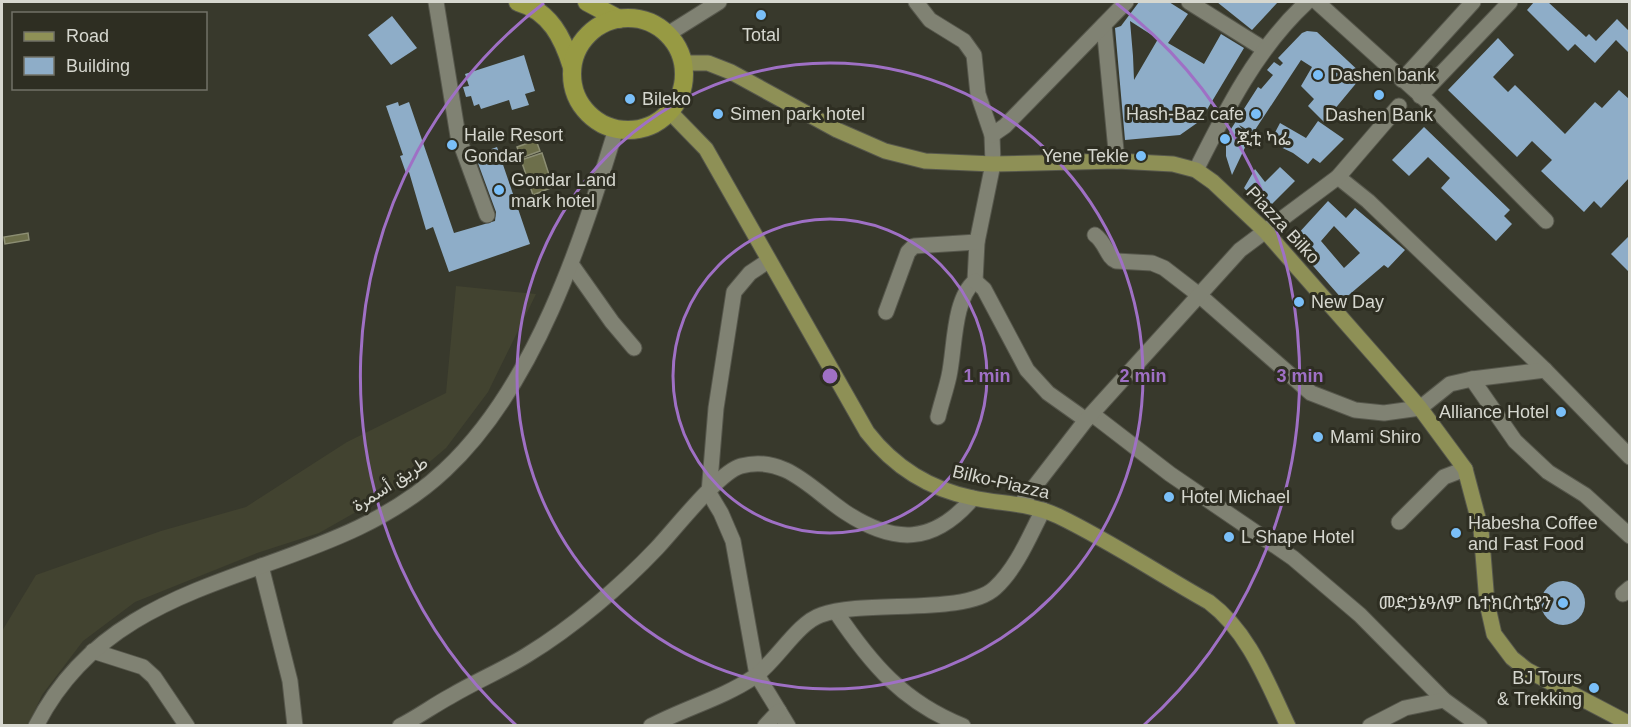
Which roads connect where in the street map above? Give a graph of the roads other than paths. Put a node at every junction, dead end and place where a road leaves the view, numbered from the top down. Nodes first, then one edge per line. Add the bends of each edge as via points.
1 (436, 2) edge
2 (518, 2) edge
3 (587, 2) edge
4 (916, 2) edge
5 (1126, 2) edge
6 (1189, 2) edge
7 (1307, 2) edge
8 (1317, 2) edge
9 (1473, 2) edge
10 (1510, 2) edge
11 (714, 3) edge
12 (619, 19) junction
13 (1104, 25) junction
14 (668, 34) junction
15 (1264, 49) junction
16 (683, 63) junction
17 (572, 68) junction
18 (1402, 80) junction
19 (1420, 96) junction
20 (1399, 106) dead end
21 (670, 112) junction
22 (616, 129) junction
23 (992, 135) junction
24 (1117, 161) junction
25 (993, 164) junction
26 (1196, 170) junction
27 (1338, 177) junction
28 (487, 214) dead end
29 (1546, 221) dead end
30 (1265, 231) junction
31 (1095, 235) dead end
32 (976, 242) junction
33 (768, 261) junction
34 (571, 264) junction
35 (975, 281) junction
36 (1199, 295) junction
37 (886, 312) dead end
38 (634, 348) dead end
39 (1545, 370) junction
40 (1472, 379) junction
41 (1420, 408) junction
42 (938, 417) dead end
43 (1089, 417) junction
44 (1629, 457) edge
45 (1465, 469) junction
46 (709, 493) junction
47 (973, 498) junction
48 (1021, 504) junction
49 (1042, 510) junction
50 (1400, 522) dead end
51 (1629, 536) edge
52 (261, 566) junction
53 (836, 612) junction
54 (93, 651) junction
55 (757, 675) junction
56 (1444, 699) junction
57 (779, 711) junction
58 (1629, 724) edge
59 (403, 725) edge
60 (36, 726) edge
61 (187, 726) edge
62 (295, 726) edge
63 (651, 726) edge
64 (765, 726) edge
65 (788, 726) edge
66 (963, 726) edge
67 (1288, 726) edge
68 (1370, 726) edge
69 (1480, 726) edge

1 - 28 street via 458,136
2 - 17 highway via 539,12 555,26
3 - 12 highway
4 - 23 street via 930,20 964,40 974,55 978,94
5 - 13 street
6 - 15 street
7 - 15 street
8 - 18 street
9 - 18 street
10 - 19 street
11 - 14 street
12 - 14 highway via 645,21
12 - 17 highway via 602,24 588,35 577,50
13 - 23 street
13 - 24 street
14 - 16 highway
15 - 26 street via 1229,104
16 - 21 highway via 681,92
16 - 25 main road, Piazza Bilko via 708,63 731,72 837,130 885,151 925,161
17 - 22 highway via 578,100 601,123
18 - 19 street
19 - 29 street
20 - 27 street
21 - 22 highway via 649,126
21 - 33 main road, Bilko-Piazza via 706,149
22 - 34 street, طريق أسمرة
23 - 25 street
24 - 25 main road, Piazza Bilko
24 - 26 main road, Piazza Bilko via 1173,164
25 - 32 street
26 - 30 main road, Piazza Bilko
27 - 30 street
27 - 39 street
30 - 36 street via 1240,250
30 - 41 main road, Piazza Bilko
31 - 36 street via 1103,241 1111,259 1158,265
32 - 35 street
32 - 37 street via 914,246 908,252
33 - 46 street via 734,291 716,408
33 - 47 main road, Bilko-Piazza via 884,455 937,488
34 - 38 street
34 - 52 street, طريق أسمرة via 512,383 482,431 445,471 401,503 349,533
35 - 42 street via 964,299
35 - 43 street via 984,290 1027,370 1048,393
36 - 41 street via 1311,393 1355,410 1384,413
36 - 43 street
39 - 40 street
39 - 44 street
40 - 41 street via 1450,384
40 - 51 street via 1515,441 1548,472 1585,495
41 - 45 main road, Piazza Bilko
43 - 48 street
43 - 56 street via 1293,558 1360,615
45 - 50 street via 1444,477
45 - 58 main road, Piazza Bilko via 1481,529 1487,603 1494,634 1527,670
46 - 47 street via 724,475 741,466 779,467 801,477 846,512 882,530 915,535 949,524
46 - 55 street via 732,541
46 - 59 street via 657,548 572,624 527,655
47 - 48 main road, Bilko-Piazza
48 - 49 main road, Bilko-Piazza
49 - 53 street via 1010,570 995,588 981,596 957,602 872,606
49 - 67 main road, Bilko-Piazza via 1221,611 1253,654
52 - 54 street, طريق أسمرة via 177,597 113,633
52 - 62 street via 290,681
53 - 55 street via 808,622
53 - 66 street via 859,646 895,685 920,706
54 - 60 street, طريق أسمرة via 76,665 51,697
54 - 61 street via 143,667
55 - 57 street
55 - 63 street
56 - 68 street via 1405,708
56 - 69 street
57 - 64 street
57 - 65 street

